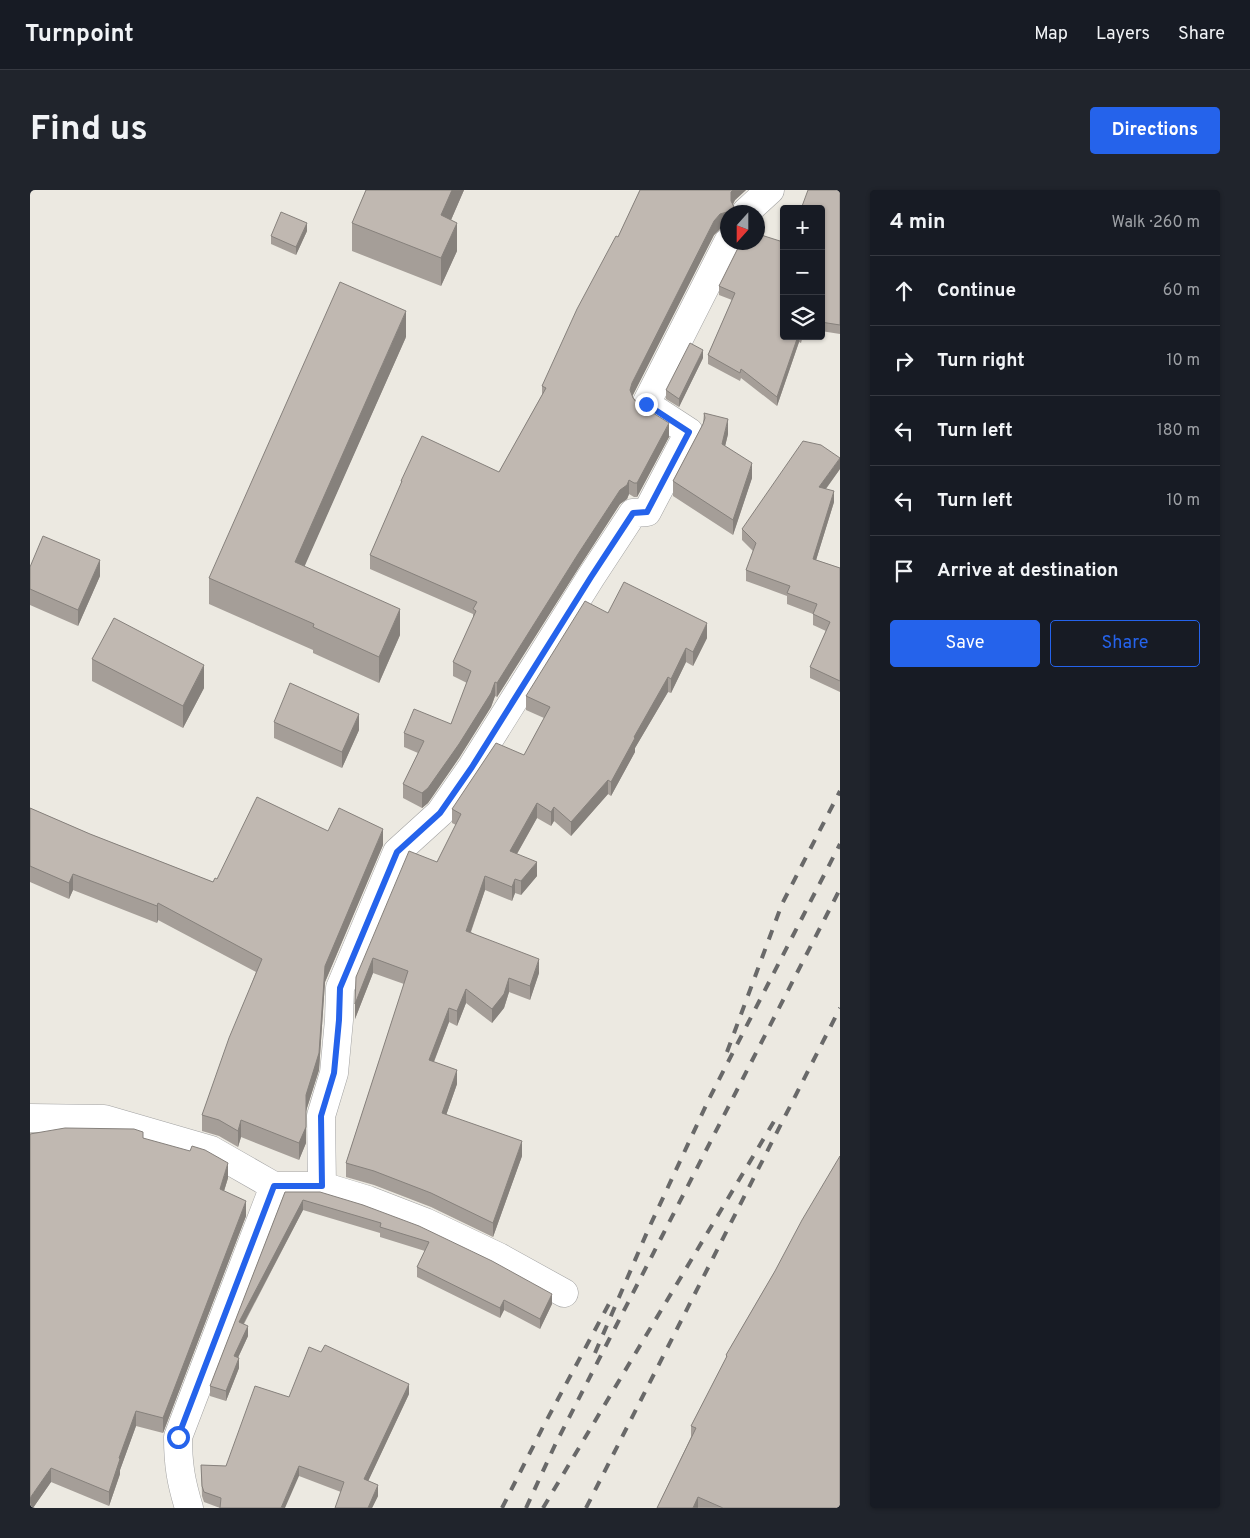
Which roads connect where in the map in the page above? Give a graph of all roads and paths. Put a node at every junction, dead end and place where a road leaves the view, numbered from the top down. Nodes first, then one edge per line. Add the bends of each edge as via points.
1 (770, 190) edge
2 (754, 205) edge
3 (724, 250) edge
4 (30, 1118) edge
5 (274, 1186) junction
6 (322, 1186) junction
7 (564, 1294) dead end
8 (189, 1508) edge

1 - 2 street
3 - 6 street via 646,404 689,432 647,512 633,513 440,813 397,852 340,988 334,1073 321,1116
4 - 5 street via 104,1118 211,1150
5 - 6 street
5 - 8 street via 178,1437 181,1484
6 - 7 street via 425,1222 499,1257

